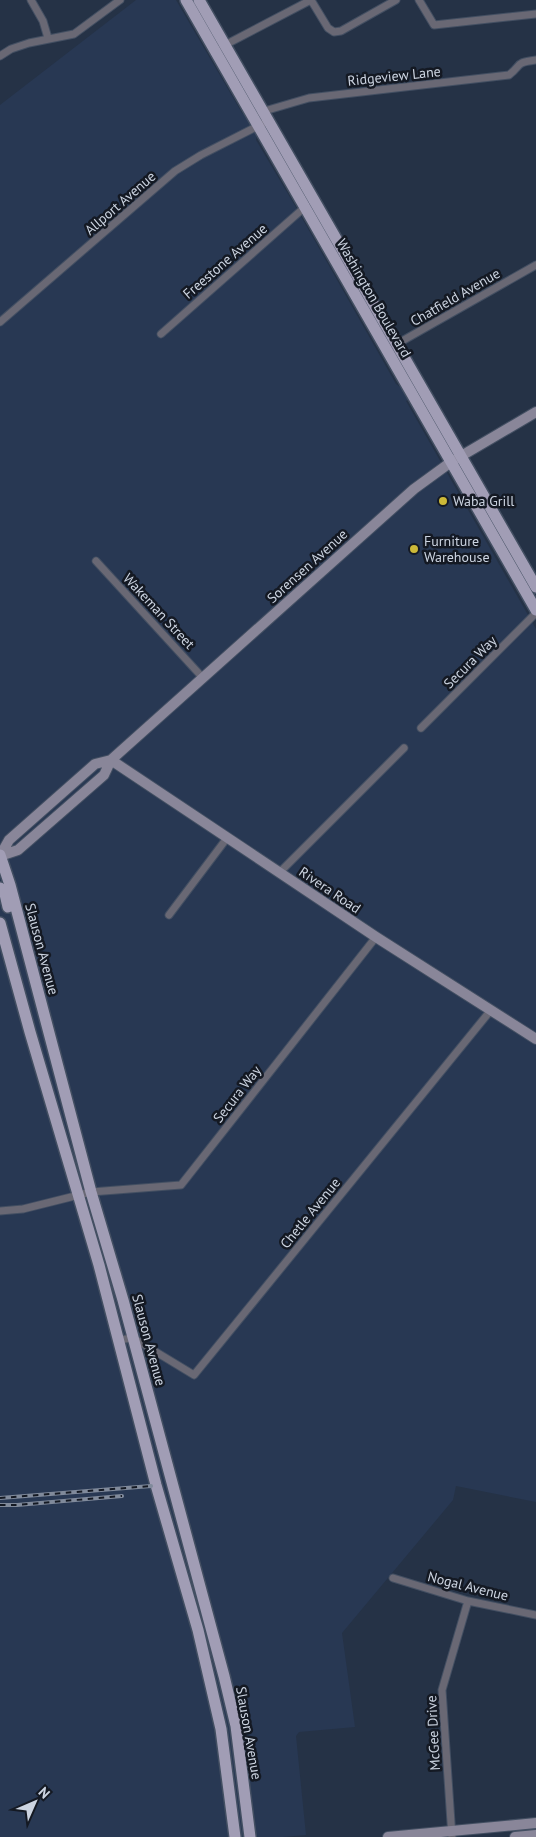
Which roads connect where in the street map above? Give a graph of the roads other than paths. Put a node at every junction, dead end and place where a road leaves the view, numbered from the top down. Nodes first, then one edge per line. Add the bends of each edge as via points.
1 (31, 0) edge
2 (120, 0) edge
3 (186, 0) edge
4 (199, 0) edge
5 (311, 0) edge
6 (396, 0) edge
7 (419, 0) edge
8 (536, 14) edge
9 (48, 38) junction
10 (220, 48) junction
11 (0, 56) edge
12 (536, 60) edge
13 (263, 119) junction
14 (305, 207) junction
15 (536, 265) edge
16 (0, 322) edge
17 (161, 334) dead end
18 (392, 347) junction
19 (536, 412) edge
20 (456, 459) junction
21 (96, 562) dead end
22 (536, 587) edge
23 (536, 612) edge
24 (204, 678) junction
25 (421, 728) dead end
26 (404, 748) dead end
27 (111, 760) junction
28 (227, 838) junction
29 (0, 856) edge
30 (280, 872) junction
31 (0, 888) edge
32 (169, 915) dead end
33 (0, 923) edge
34 (376, 937) junction
35 (23, 939) junction
36 (491, 1010) junction
37 (536, 1039) edge
38 (91, 1192) junction
39 (79, 1196) junction
40 (0, 1211) edge
41 (132, 1338) junction
42 (118, 1340) junction
43 (194, 1568) junction
44 (180, 1571) junction
45 (393, 1578) dead end
46 (468, 1601) junction
47 (536, 1615) edge
48 (211, 1629) junction
49 (198, 1630) junction
50 (536, 1823) edge
51 (452, 1834) edge
52 (536, 1835) edge
53 (235, 1837) edge
54 (250, 1837) edge
55 (388, 1837) edge
56 (515, 1837) edge

1 - 9 street
2 - 9 street via 74,34
3 - 10 main road, Washington Boulevard
4 - 10 main road, Washington Boulevard
5 - 6 street via 328,28 334,32
5 - 10 street
7 - 8 street via 434,26
9 - 11 street via 11,49
10 - 13 main road, Washington Boulevard
10 - 13 main road, Washington Boulevard via 252,115
12 - 13 street, Ridgeview Lane via 522,62 509,76 309,98
13 - 14 main road, Washington Boulevard
13 - 16 street, Allport Avenue via 175,171
13 - 18 main road, Washington Boulevard
14 - 17 street, Freestone Avenue
14 - 18 main road, Washington Boulevard
15 - 18 street, Chatfield Avenue
18 - 20 main road, Washington Boulevard
19 - 20 street, Sorensen Avenue
20 - 22 main road, Washington Boulevard
20 - 23 main road, Washington Boulevard
20 - 24 street, Sorensen Avenue via 414,488
21 - 24 street, Wakeman Street
23 - 25 street, Secura Way
24 - 27 street, Sorensen Avenue
26 - 30 street
27 - 28 street, Rivera Road
27 - 29 street, Sorensen Avenue via 95,764 9,840
28 - 30 street, Rivera Road
28 - 32 street
29 - 35 main road, Slauson Avenue
30 - 34 street, Rivera Road
31 - 35 main road via 5,894 18,936
33 - 39 main road, Slauson Avenue
34 - 36 street, Rivera Road
34 - 38 street, Secura Way via 181,1185
35 - 38 main road, Slauson Avenue
36 - 37 street, Rivera Road
36 - 41 street, Chetle Avenue via 194,1375
38 - 39 street, Secura Way
38 - 41 main road, Slauson Avenue
39 - 40 street, Secura Way
39 - 42 main road, Slauson Avenue
41 - 42 street
41 - 43 main road, Slauson Avenue
42 - 44 main road, Slauson Avenue
43 - 44 main road
43 - 48 main road, Slauson Avenue
44 - 49 main road, Slauson Avenue
45 - 46 street, Nogal Avenue
46 - 47 street, Nogal Avenue
46 - 51 street, McGee Drive via 442,1690
48 - 49 main road
48 - 54 main road, Slauson Avenue via 236,1726
49 - 53 main road, Slauson Avenue via 221,1729
50 - 51 street
51 - 55 street
52 - 56 street

